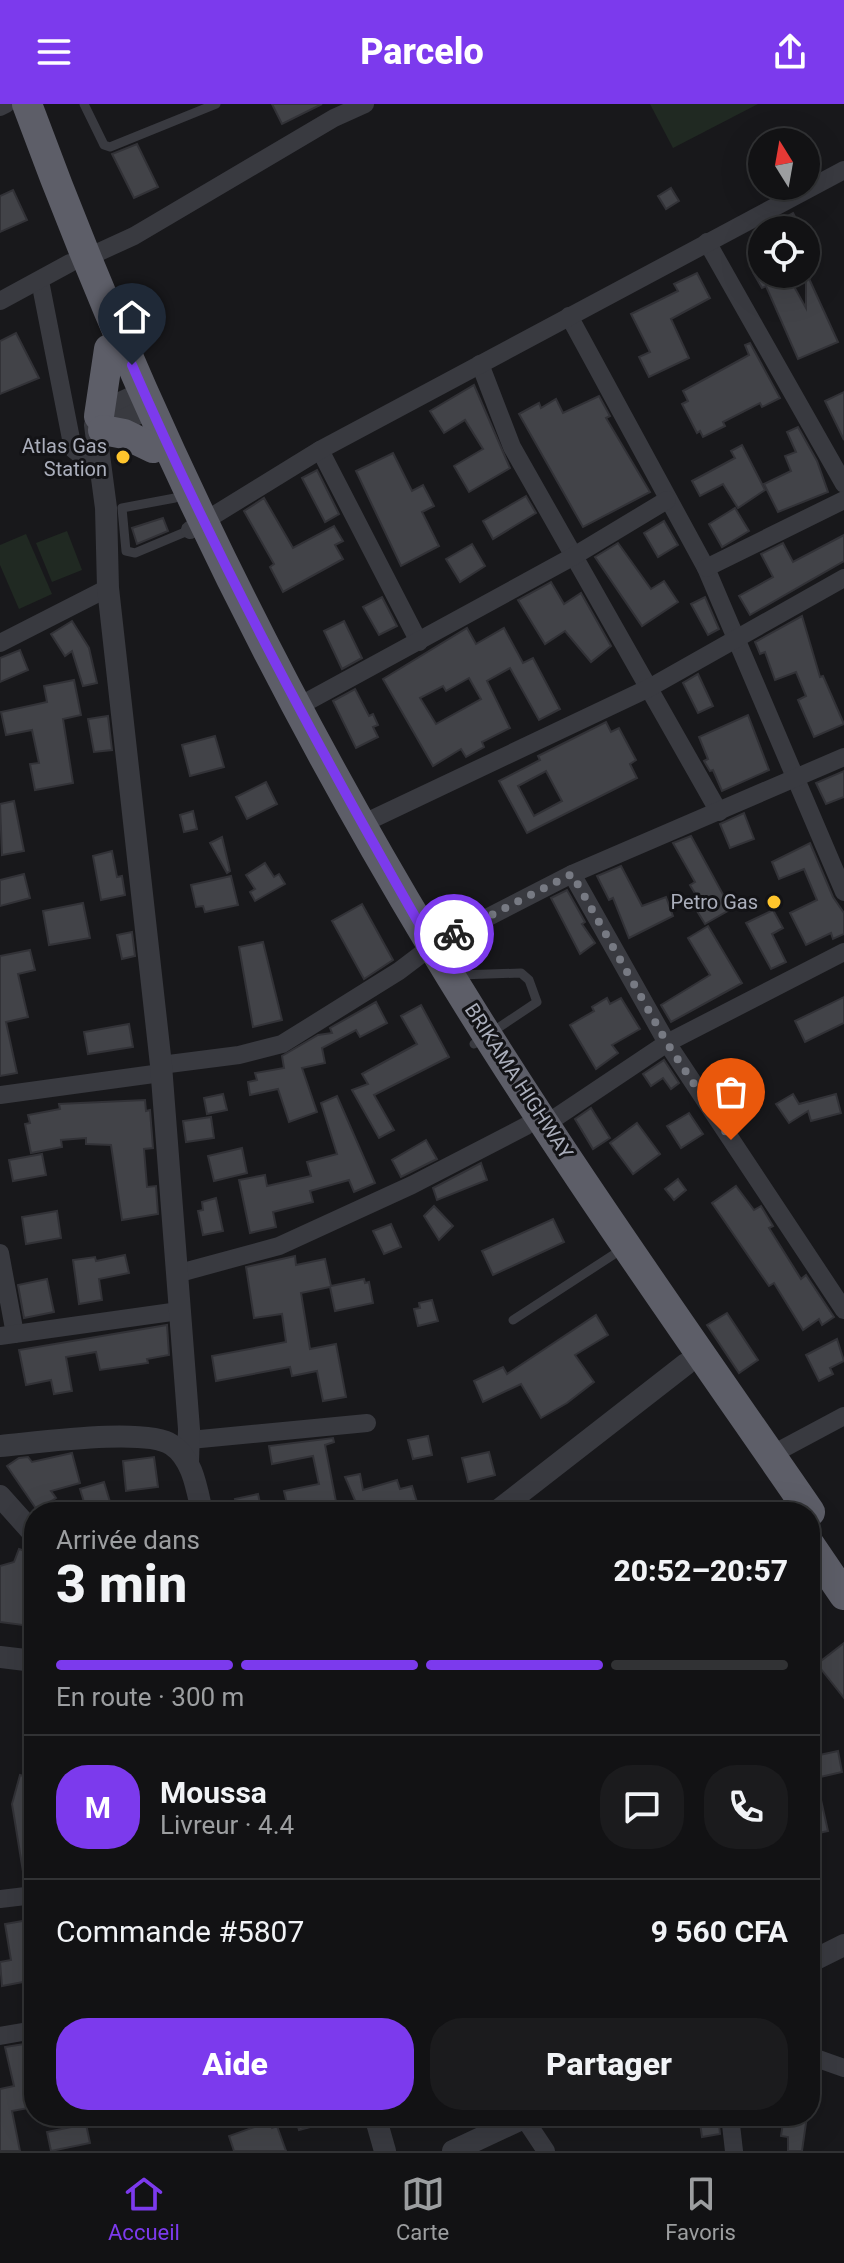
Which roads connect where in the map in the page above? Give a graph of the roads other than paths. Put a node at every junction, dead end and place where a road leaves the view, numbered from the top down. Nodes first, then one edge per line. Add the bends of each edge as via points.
1 (6, 104) edge
2 (27, 104) edge
3 (84, 104) edge
4 (216, 104) edge
5 (365, 104) edge
6 (0, 107) edge
7 (332, 111) edge
8 (844, 170) edge
9 (707, 242) junction
10 (78, 260) junction
11 (40, 281) junction
12 (0, 301) edge
13 (569, 316) junction
14 (109, 349) junction
15 (480, 364) junction
16 (140, 403) junction
17 (100, 426) junction
18 (153, 448) junction
19 (320, 450) junction
20 (99, 460) junction
21 (844, 484) edge
22 (175, 498) junction
23 (667, 500) junction
24 (844, 500) edge
25 (114, 508) junction
26 (197, 526) junction
27 (574, 556) junction
28 (706, 568) junction
29 (844, 578) edge
30 (108, 588) junction
31 (737, 637) junction
32 (419, 642) junction
33 (0, 643) edge
34 (649, 688) junction
35 (299, 706) junction
36 (844, 757) edge
37 (796, 779) junction
38 (719, 812) junction
39 (362, 824) junction
40 (572, 874) junction
41 (844, 892) edge
42 (425, 950) junction
43 (844, 952) edge
44 (451, 976) junction
45 (482, 1039) junction
46 (667, 1043) junction
47 (161, 1069) junction
48 (0, 1095) edge
49 (536, 1125) junction
50 (0, 1253) edge
51 (613, 1255) junction
52 (176, 1274) junction
53 (844, 1310) edge
54 (179, 1311) junction
55 (513, 1320) dead end
56 (8, 1335) edge
57 (686, 1364) junction
58 (844, 1416) edge
59 (367, 1423) dead end
60 (190, 1440) junction
61 (0, 1446) edge
62 (771, 1455) junction
63 (188, 1463) junction
64 (0, 1496) edge
65 (199, 1502) edge
66 (509, 1502) edge
67 (780, 1502) edge
68 (803, 1502) edge
69 (24, 1523) edge
70 (820, 1527) edge
71 (820, 1560) edge
72 (844, 1562) edge
73 (844, 1595) edge
74 (0, 1657) edge
75 (24, 1660) edge
76 (24, 1896) edge
77 (0, 1899) edge
78 (844, 1945) edge
79 (820, 1957) edge
80 (24, 2032) edge
81 (0, 2036) edge
82 (820, 2060) edge
83 (844, 2068) edge
84 (378, 2126) edge
85 (508, 2126) edge
86 (531, 2126) edge
87 (731, 2126) edge
88 (465, 2148) edge
89 (385, 2151) edge
90 (546, 2151) edge
91 (734, 2151) edge

1 - 6 street
1 - 10 highway, BRIKAMA HIGHWAY
2 - 10 highway, BRIKAMA HIGHWAY
3 - 4 lane via 104,145 110,147
5 - 7 street
7 - 10 street via 134,236
8 - 9 street
9 - 13 street
9 - 21 street
10 - 11 street
10 - 14 highway, BRIKAMA HIGHWAY
10 - 16 highway, BRIKAMA HIGHWAY
11 - 12 street
11 - 20 street via 73,449
13 - 15 street
13 - 23 street
14 - 16 highway, BRIKAMA HIGHWAY
14 - 17 highway
15 - 19 street
15 - 27 street via 512,447
16 - 17 street
16 - 18 highway, BRIKAMA HIGHWAY
16 - 26 highway, BRIKAMA HIGHWAY
17 - 18 highway
17 - 20 street
18 - 22 highway, BRIKAMA HIGHWAY
19 - 26 street
19 - 32 street
20 - 25 street
22 - 25 lane
22 - 26 highway, BRIKAMA HIGHWAY
23 - 27 street
23 - 28 street
24 - 28 street
25 - 26 lane via 129,553
25 - 30 street
26 - 35 highway, BRIKAMA HIGHWAY
26 - 42 highway, BRIKAMA HIGHWAY via 276,702
27 - 32 street
27 - 34 street
28 - 31 street
29 - 31 street
30 - 33 street
30 - 47 street
31 - 34 street
31 - 37 street
32 - 35 street
34 - 38 street
34 - 39 street
35 - 39 highway, BRIKAMA HIGHWAY
36 - 37 street
37 - 38 street
37 - 41 street
38 - 40 street
39 - 42 highway, BRIKAMA HIGHWAY
40 - 42 street
40 - 46 street
42 - 44 highway, BRIKAMA HIGHWAY
42 - 45 highway, BRIKAMA HIGHWAY
42 - 47 street via 282,1044
43 - 46 street
44 - 45 highway, BRIKAMA HIGHWAY
44 - 45 lane via 526,976 535,1006
45 - 49 highway, BRIKAMA HIGHWAY
46 - 49 street
46 - 53 street
47 - 48 street
47 - 52 street
49 - 51 highway, BRIKAMA HIGHWAY
49 - 52 street via 279,1246
49 - 62 highway, BRIKAMA HIGHWAY
50 - 56 street
51 - 55 lane
51 - 57 highway, BRIKAMA HIGHWAY
52 - 54 street
54 - 56 street
54 - 60 street
57 - 66 street
57 - 67 highway, BRIKAMA HIGHWAY
58 - 62 street
59 - 60 street
60 - 63 street
61 - 63 street via 152,1438 172,1445
62 - 68 highway, BRIKAMA HIGHWAY
63 - 65 street
64 - 69 street
70 - 72 highway, BRIKAMA HIGHWAY
71 - 73 highway
74 - 75 street
76 - 77 street
78 - 79 street
80 - 81 street
82 - 83 street
84 - 89 street
85 - 88 street
86 - 90 street
87 - 91 street

